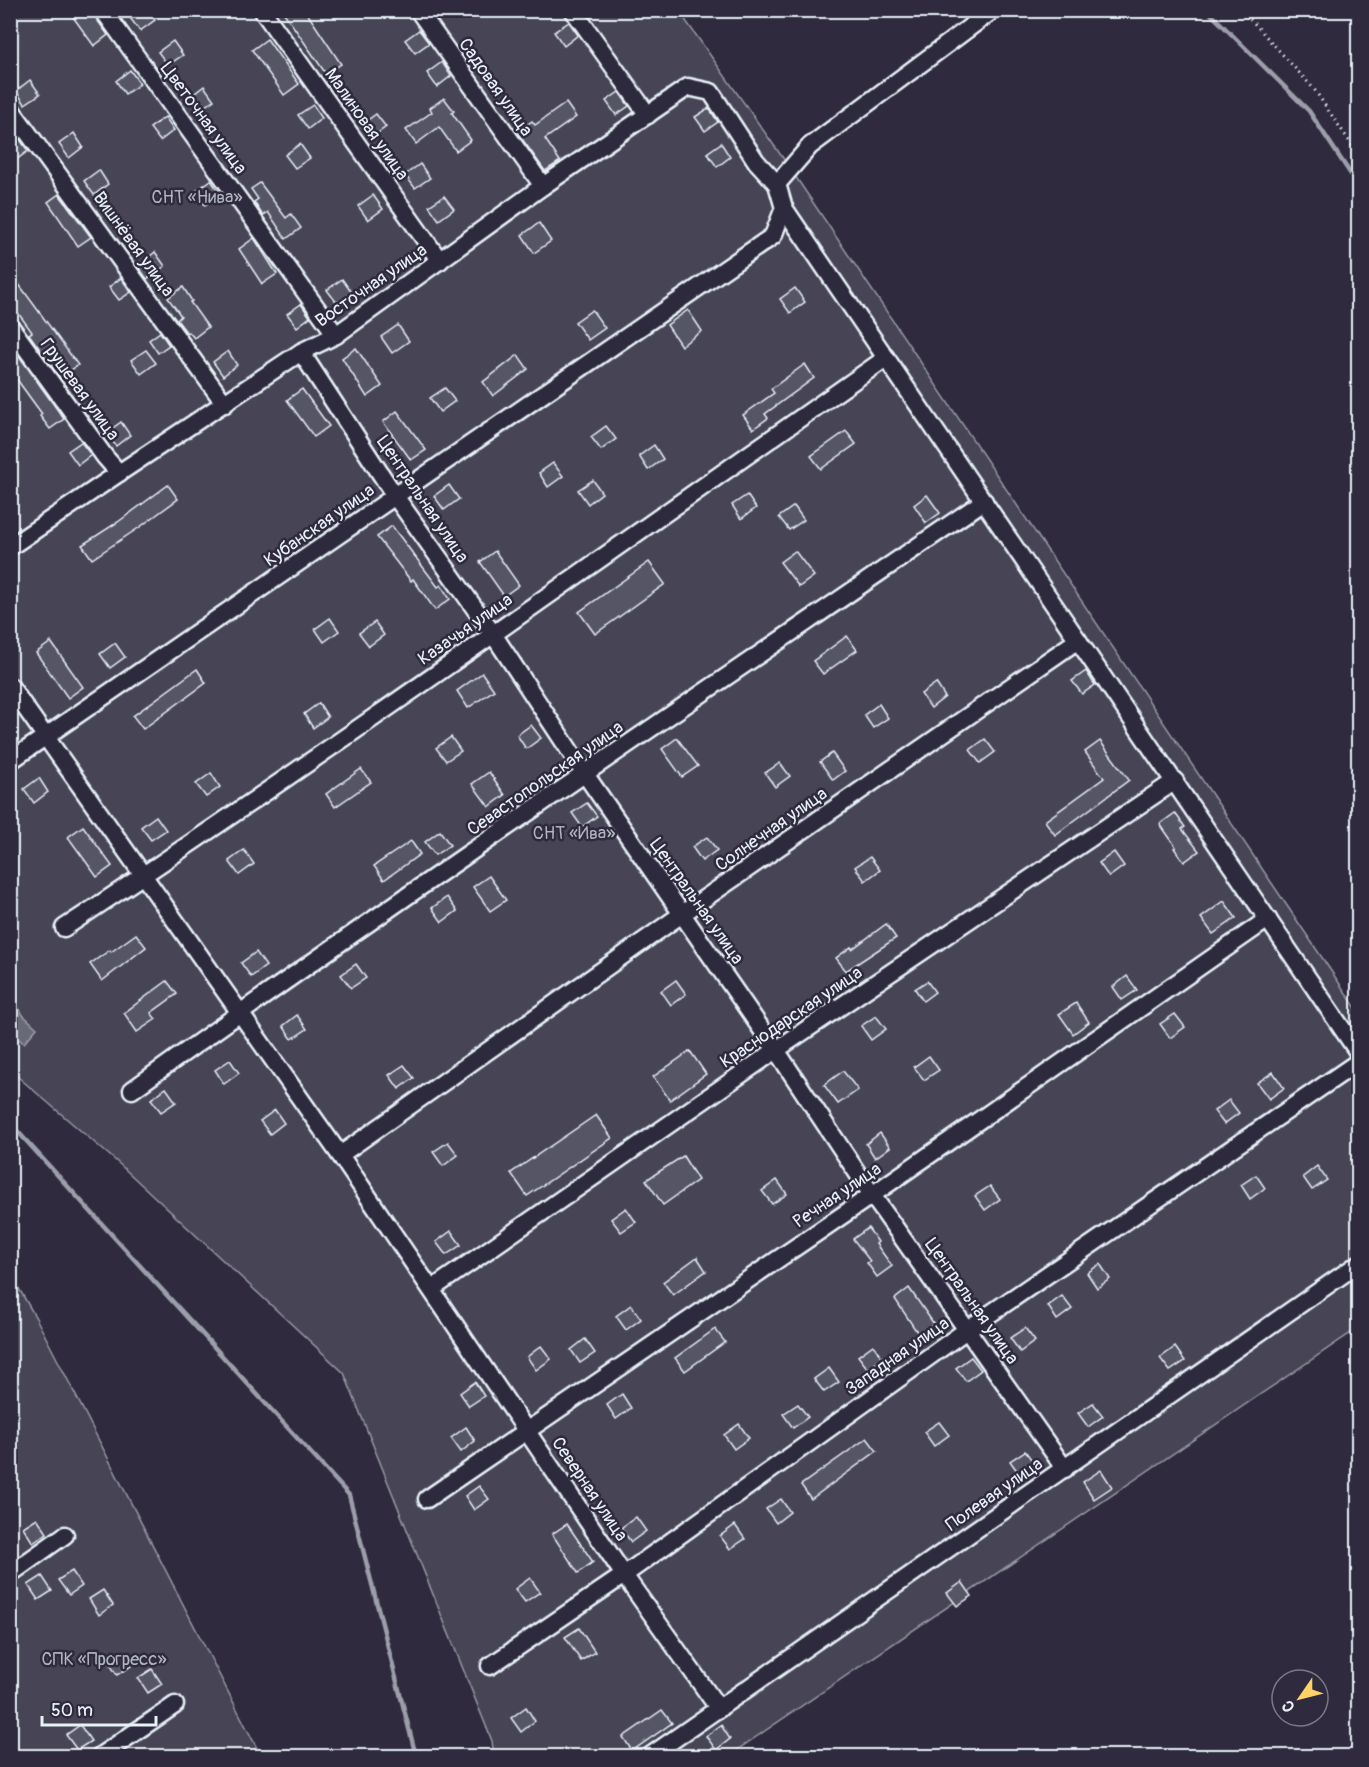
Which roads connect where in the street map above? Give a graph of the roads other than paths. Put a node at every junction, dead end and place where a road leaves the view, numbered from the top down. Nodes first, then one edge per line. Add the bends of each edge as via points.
1 (103, 10) edge
2 (262, 10) edge
3 (418, 10) edge
4 (573, 10) edge
5 (993, 10) edge
6 (10, 108) edge
7 (648, 115) junction
8 (777, 184) junction
9 (543, 186) junction
10 (784, 208) junction
11 (440, 261) junction
12 (10, 326) edge
13 (336, 336) junction
14 (301, 352) junction
15 (886, 358) junction
16 (225, 404) junction
17 (119, 473) junction
18 (395, 496) junction
19 (984, 501) junction
20 (12, 542) edge
21 (493, 634) junction
22 (1078, 640) junction
23 (10, 686) edge
24 (46, 737) junction
25 (10, 761) edge
26 (585, 774) junction
27 (1175, 781) junction
28 (144, 875) junction
29 (682, 914) junction
30 (1268, 919) junction
31 (64, 928) dead end
32 (240, 1012) junction
33 (776, 1050) junction
34 (1359, 1052) edge
35 (1359, 1062) edge
36 (132, 1090) dead end
37 (340, 1155) junction
38 (872, 1195) junction
39 (1359, 1264) edge
40 (432, 1289) junction
41 (968, 1329) junction
42 (527, 1429) junction
43 (1065, 1469) junction
44 (427, 1499) dead end
45 (65, 1535) dead end
46 (10, 1574) edge
47 (624, 1575) junction
48 (490, 1666) dead end
49 (175, 1705) dead end
50 (719, 1709) junction
51 (100, 1756) edge
52 (650, 1756) edge

1 - 13 street, Цветочная улица
2 - 11 street, Малиновая улица
3 - 9 street, Садовая улица
4 - 7 street
5 - 8 street via 810,146
6 - 16 street, Вишнёвая улица
7 - 8 street, Восточная улица via 688,87 711,92 756,161
7 - 9 street, Восточная улица
8 - 10 street
9 - 11 street, Восточная улица
10 - 15 street
10 - 18 street, Кубанская улица via 773,236
11 - 13 street, Восточная улица
12 - 17 street, Грушевая улица
13 - 14 street, Восточная улица
14 - 16 street, Восточная улица
14 - 18 street, Центральная улица
15 - 19 street
15 - 21 street, Казачья улица
16 - 17 street, Восточная улица
17 - 20 street, Восточная улица
18 - 21 street, Центральная улица
18 - 24 street, Кубанская улица
19 - 22 street
19 - 26 street, Севастопольская улица
21 - 26 street, Центральная улица
21 - 28 street, Казачья улица
22 - 27 street
22 - 29 street, Солнечная улица
23 - 24 street, Северная улица
24 - 25 street, Кубанская улица
24 - 28 street, Северная улица
26 - 29 street, Центральная улица
26 - 32 street, Севастопольская улица
27 - 30 street
27 - 33 street, Краснодарская улица
28 - 31 street, Казачья улица
28 - 32 street, Северная улица
29 - 33 street, Центральная улица
29 - 37 street, Солнечная улица
30 - 34 street
30 - 38 street, Речная улица
32 - 36 street, Севастопольская улица
32 - 37 street, Северная улица
33 - 38 street, Центральная улица
33 - 40 street, Краснодарская улица
35 - 41 street, Западная улица
37 - 40 street, Северная улица
38 - 41 street, Центральная улица
38 - 42 street, Речная улица
39 - 43 street, Полевая улица
40 - 42 street, Северная улица
41 - 43 street, Центральная улица
41 - 47 street, Западная улица
42 - 44 street, Речная улица
42 - 47 street, Северная улица
43 - 50 street, Полевая улица
45 - 46 street
47 - 48 street, Западная улица
47 - 50 street, Северная улица
49 - 51 street
50 - 52 street, Полевая улица

